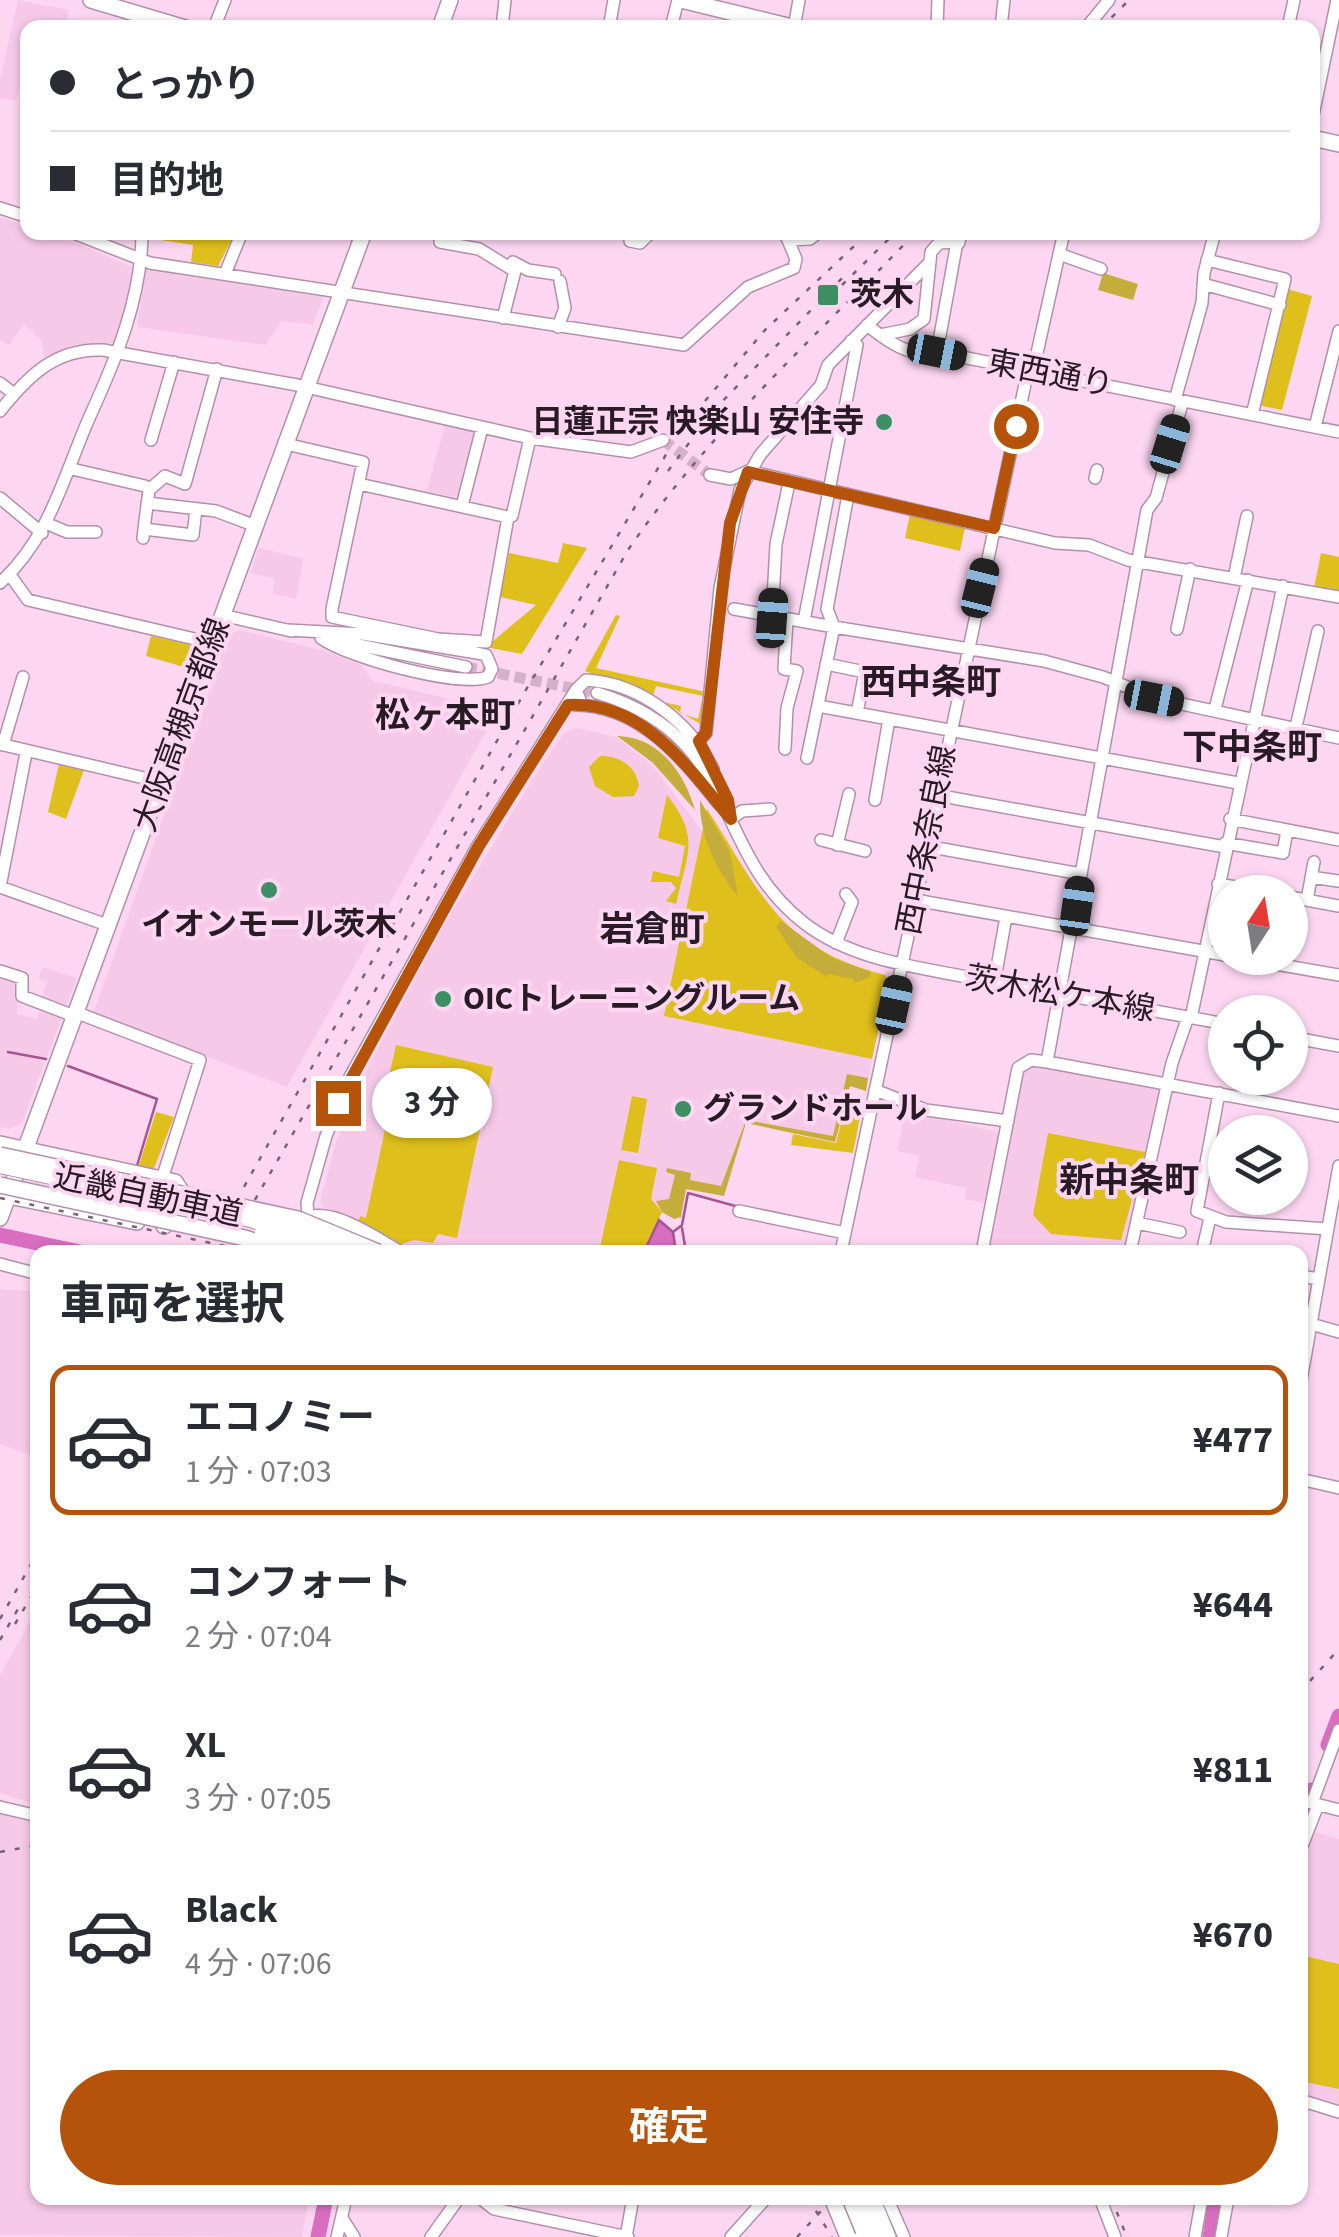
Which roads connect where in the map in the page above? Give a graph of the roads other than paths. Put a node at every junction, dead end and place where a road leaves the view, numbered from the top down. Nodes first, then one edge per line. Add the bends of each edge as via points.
1 (91, 0) edge
2 (679, 0) edge
3 (1109, 0) edge
4 (1337, 0) edge
5 (158, 20) edge
6 (765, 20) edge
7 (1093, 20) edge
8 (1320, 82) edge
9 (91, 240) edge
10 (142, 240) edge
11 (239, 240) edge
12 (361, 240) edge
13 (439, 240) edge
14 (643, 240) edge
15 (788, 240) edge
16 (948, 240) edge
17 (957, 240) edge
18 (1063, 240) edge
19 (1213, 240) edge
20 (630, 241) dead end
21 (1060, 254) junction
22 (1207, 260) junction
23 (142, 261) junction
24 (929, 263) junction
25 (515, 266) junction
26 (1102, 269) dead end
27 (225, 274) junction
28 (1204, 284) junction
29 (342, 292) junction
30 (1280, 305) junction
31 (503, 318) junction
32 (866, 325) junction
33 (558, 326) junction
34 (1339, 330) edge
35 (880, 336) junction
36 (851, 341) junction
37 (937, 352) junction
38 (120, 353) junction
39 (174, 362) junction
40 (217, 369) junction
41 (1028, 370) junction
42 (0, 382) edge
43 (306, 388) junction
44 (14, 394) junction
45 (1178, 403) junction
46 (0, 410) edge
47 (1252, 415) junction
48 (1316, 427) junction
49 (482, 428) junction
50 (1339, 432) edge
51 (530, 438) junction
52 (151, 440) dead end
53 (664, 440) dead end
54 (286, 444) junction
55 (72, 470) junction
56 (748, 472) junction
57 (710, 476) tunnel mouth
58 (789, 483) junction
59 (358, 484) junction
60 (145, 486) dead end
61 (828, 491) junction
62 (848, 495) junction
63 (0, 498) edge
64 (147, 503) junction
65 (462, 506) junction
66 (196, 509) junction
67 (1247, 516) dead end
68 (508, 517) junction
69 (256, 526) junction
70 (994, 528) junction
71 (45, 529) junction
72 (96, 532) dead end
73 (1138, 562) junction
74 (1190, 569) junction
75 (5, 579) edge
76 (1241, 579) junction
77 (1283, 586) junction
78 (1339, 597) edge
79 (734, 609) dead end
80 (222, 615) junction
81 (772, 618) junction
82 (787, 619) junction
83 (804, 621) junction
84 (834, 627) junction
85 (287, 630) junction
86 (1177, 630) dead end
87 (1318, 631) dead end
88 (321, 638) junction
89 (212, 643) junction
90 (966, 648) junction
91 (826, 664) junction
92 (466, 667) tunnel mouth
93 (23, 677) dead end
94 (1114, 682) junction
95 (597, 693) tunnel mouth
96 (575, 705) junction
97 (818, 706) junction
98 (1215, 709) junction
99 (857, 714) junction
100 (1254, 717) junction
101 (889, 719) junction
102 (1296, 726) junction
103 (948, 730) junction
104 (1339, 738) edge
105 (699, 741) junction
106 (1, 744) edge
107 (785, 749) dead end
108 (26, 752) junction
109 (1101, 757) junction
110 (807, 758) dead end
111 (161, 782) junction
112 (1238, 783) junction
113 (19, 786) junction
114 (35, 790) dead end
115 (850, 794) dead end
116 (936, 795) junction
117 (874, 800) dead end
118 (770, 809) dead end
119 (731, 819) junction
120 (1230, 819) junction
121 (1089, 824) junction
122 (1287, 830) junction
123 (821, 840) dead end
124 (1339, 840) edge
125 (837, 845) junction
126 (1225, 845) junction
127 (926, 846) junction
128 (866, 852) dead end
129 (1314, 862) dead end
130 (1081, 874) junction
131 (1220, 875) edge
132 (1312, 877) junction
133 (1338, 882) edge
134 (846, 894) dead end
135 (1308, 895) edge
136 (916, 900) junction
137 (1308, 900) edge
138 (1339, 906) edge
139 (1006, 917) junction
140 (108, 925) junction
141 (1073, 928) junction
142 (1208, 932) edge
143 (836, 943) junction
144 (1204, 951) junction
145 (1208, 952) edge
146 (902, 963) junction
147 (1308, 970) edge
148 (0, 971) edge
149 (996, 973) dead end
150 (1339, 975) edge
151 (1060, 995) junction
152 (75, 1014) junction
153 (1189, 1017) junction
154 (1208, 1021) edge
155 (1308, 1040) edge
156 (1339, 1046) edge
157 (1047, 1062) junction
158 (1169, 1084) junction
159 (874, 1090) junction
160 (1208, 1091) edge
161 (1220, 1095) edge
162 (1230, 1095) edge
163 (1339, 1116) edge
164 (1008, 1122) junction
165 (0, 1144) edge
166 (24, 1149) junction
167 (0, 1155) edge
168 (0, 1164) edge
169 (1339, 1166) edge
170 (0, 1175) edge
171 (162, 1179) junction
172 (1338, 1182) edge
173 (3, 1192) edge
174 (739, 1212) dead end
175 (308, 1217) junction
176 (0, 1218) edge
177 (1210, 1218) junction
178 (1137, 1223) junction
179 (1328, 1230) junction
180 (1180, 1232) dead end
181 (845, 1233) junction
182 (266, 1245) edge
183 (291, 1245) edge
184 (298, 1245) edge
185 (332, 1245) edge
186 (361, 1245) edge
187 (382, 1245) edge
188 (842, 1245) edge
189 (983, 1245) edge
190 (1132, 1245) edge
191 (1206, 1245) edge
192 (0, 1264) edge
193 (30, 1272) edge
194 (1308, 1277) edge
195 (1319, 1279) junction
196 (1308, 1328) edge
197 (1339, 1332) edge
198 (1308, 1333) edge
199 (1308, 1481) edge
200 (1339, 1488) edge
201 (1339, 1730) edge
202 (1310, 1803) edge
203 (0, 1807) edge
204 (1339, 1810) edge
205 (30, 1814) edge
206 (1308, 2102) edge
207 (1339, 2112) edge
208 (345, 2205) edge
209 (454, 2205) edge
210 (489, 2205) edge
211 (631, 2205) edge
212 (760, 2205) edge
213 (835, 2205) edge
214 (849, 2205) edge
215 (863, 2205) edge
216 (875, 2205) edge
217 (890, 2205) edge
218 (1103, 2205) edge
219 (1201, 2205) edge
220 (1227, 2205) edge
221 (342, 2218) junction
222 (338, 2237) edge
223 (354, 2237) edge
224 (431, 2237) edge
225 (627, 2237) edge
226 (731, 2237) edge
227 (848, 2237) edge
228 (862, 2237) edge
229 (876, 2237) edge
230 (888, 2237) edge
231 (904, 2237) edge
232 (1114, 2237) edge
233 (1195, 2237) edge
234 (1222, 2237) edge

1 - 5 main road
2 - 6 main road
3 - 7 street
4 - 8 street
9 - 23 street
10 - 23 street
11 - 27 street
12 - 29 main road, 大阪高槻京都線
13 - 25 street
14 - 20 street
15 - 33 street via 794,268 748,287 689,344
16 - 24 street via 931,252
17 - 37 street
18 - 21 street, 西中条奈良線
19 - 22 street
21 - 26 street
21 - 41 street, 西中条奈良線
22 - 28 street
22 - 30 street via 1285,279
23 - 27 street
23 - 38 street
24 - 32 street
24 - 35 street via 924,319
25 - 31 street
25 - 33 street via 557,278 565,308
27 - 29 street
28 - 30 street
28 - 45 street
29 - 31 street
29 - 43 main road, 大阪高槻京都線
30 - 47 street
31 - 33 street
32 - 35 street
32 - 36 street
34 - 48 street
35 - 37 street, 東西通り via 901,349
36 - 56 street
36 - 61 street via 856,345
37 - 41 street, 東西通り
38 - 39 street
38 - 44 street via 64,352
38 - 55 street
39 - 40 street
39 - 52 street
40 - 43 street
40 - 64 street via 185,484 164,476 149,490
41 - 45 street, 東西通り
41 - 70 street, 西中条奈良線
42 - 44 street
43 - 49 street
43 - 54 main road, 大阪高槻京都線
44 - 46 street
45 - 47 street, 東西通り
45 - 73 street
47 - 48 street, 東西通り
48 - 50 street, 東西通り
49 - 51 street
49 - 65 street
51 - 53 street via 640,452
51 - 68 street
54 - 59 street via 362,460
54 - 69 main road, 大阪高槻京都線
55 - 60 street
55 - 71 street
56 - 57 street via 731,479
56 - 58 street
56 - 105 street via 730,523 706,733
58 - 61 street
58 - 81 street via 776,544
59 - 65 street
59 - 68 street via 332,610 339,620 483,644
61 - 62 street
61 - 83 street
62 - 70 street
62 - 84 street via 828,609
63 - 71 street
64 - 66 street
64 - 66 street via 143,534 193,535
65 - 68 street
66 - 69 street
67 - 76 street
69 - 80 main road, 大阪高槻京都線
70 - 73 street via 1089,544
70 - 90 street, 西中条奈良線
71 - 72 street
71 - 75 street
73 - 74 street
73 - 94 street
74 - 76 street
74 - 86 street
75 - 89 street via 28,600
76 - 77 street
76 - 98 street
77 - 78 street
77 - 100 street
79 - 81 street
80 - 85 street
80 - 89 main road, 大阪高槻京都線
81 - 82 street
82 - 83 street
82 - 107 street via 784,669 797,671 786,708
83 - 84 street
84 - 90 street
84 - 91 street
85 - 88 street
85 - 88 street via 477,652 492,669 488,677 465,680 358,658
87 - 102 street
88 - 92 street
89 - 111 main road, 大阪高槻京都線
90 - 94 street
90 - 103 street, 西中条奈良線
91 - 97 street
91 - 99 street via 864,672
93 - 106 street
94 - 98 street via 1154,698
94 - 109 street
95 - 119 street, 茨木松ケ本線 via 674,732 704,765
96 - 105 street via 576,690 590,680 633,694
96 - 119 street via 624,716 659,737
96 - 175 street via 478,847 350,1077 326,1136
97 - 99 street
97 - 110 street
98 - 100 street
99 - 101 street
100 - 102 street
100 - 112 street
101 - 103 street
101 - 117 street
102 - 104 street
103 - 109 street
103 - 116 street, 西中条奈良線
105 - 119 street
106 - 108 street
108 - 111 street
108 - 113 street
109 - 112 street
109 - 121 street
111 - 140 main road, 大阪高槻京都線
112 - 120 street
113 - 114 street
113 - 140 street via 0,887
115 - 125 street
116 - 121 street
116 - 127 street, 西中条奈良線
118 - 119 street via 742,811
119 - 143 street, 茨木松ケ本線 via 769,889 797,918
120 - 122 street
120 - 126 street
121 - 126 street
121 - 130 street
122 - 124 street
122 - 126 street via 1282,853
123 - 125 street
125 - 128 street
126 - 131 street
127 - 130 street
127 - 136 street, 西中条奈良線
129 - 132 street
130 - 141 street
132 - 133 street
132 - 135 street
134 - 143 street via 852,902
136 - 139 street
136 - 146 street, 西中条奈良線
137 - 138 street
139 - 141 street
139 - 149 street
140 - 152 main road, 大阪高槻京都線
141 - 144 street
141 - 151 street
142 - 144 street
143 - 146 street, 茨木松ケ本線
144 - 145 street
144 - 153 street
146 - 151 street, 茨木松ケ本線
146 - 159 street, 西中条奈良線
147 - 150 street
148 - 152 street via 22,978 22,996
151 - 153 street, 茨木松ケ本線
151 - 157 street
152 - 166 main road, 大阪高槻京都線
152 - 171 street via 200,1060
153 - 154 street, 茨木松ケ本線
153 - 158 street
155 - 156 street
157 - 158 street
157 - 164 street via 1031,1060 1018,1068
158 - 160 street
158 - 178 street
159 - 164 street via 926,1110
159 - 181 street, 西中条奈良線
161 - 177 street via 1196,1206
162 - 163 street
164 - 189 street
165 - 166 main road
166 - 171 main road
166 - 173 main road, 大阪高槻京都線
167 - 186 main road, bridge via 298,1219
168 - 185 highway, 近畿自動車道, bridge via 267,1222
169 - 172 street
170 - 184 highway, 近畿自動車道, bridge
171 - 173 main road via 182,1188 185,1198 182,1212 161,1227
172 - 179 street
173 - 176 main road, 大阪高槻京都線
173 - 182 main road, bridge
174 - 181 street
175 - 183 main road via 296,1227
175 - 187 main road via 324,1217
177 - 179 street
177 - 191 street
178 - 180 street
178 - 190 street
179 - 195 street
181 - 188 street, 西中条奈良線
192 - 193 street
194 - 195 street
195 - 196 street
197 - 198 street
199 - 200 street
201 - 202 street
202 - 204 street
203 - 205 street
206 - 207 street
208 - 221 street
209 - 224 street
210 - 225 street
211 - 225 street
212 - 226 street
213 - 227 main road, bridge
214 - 228 highway
215 - 229 highway
216 - 230 main road
217 - 231 street
218 - 232 street
219 - 233 street
220 - 234 street
221 - 222 street
221 - 223 street

